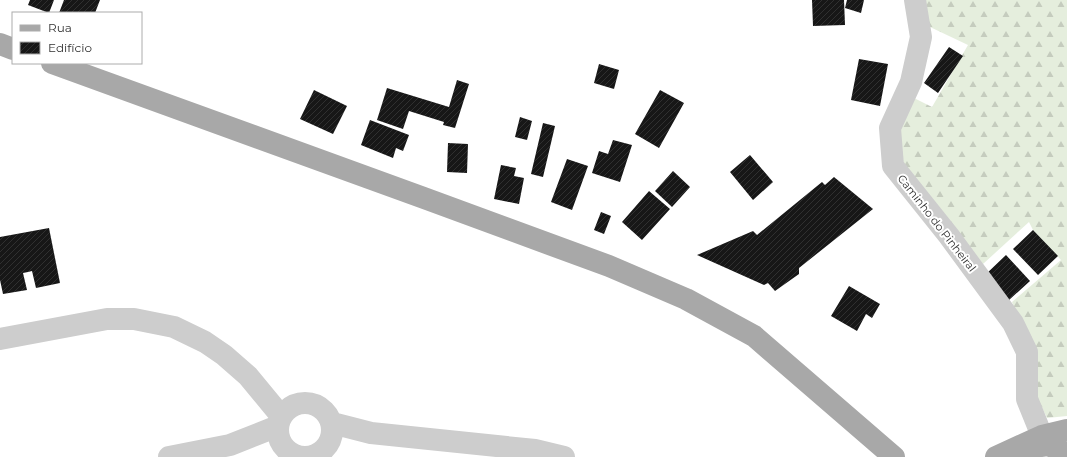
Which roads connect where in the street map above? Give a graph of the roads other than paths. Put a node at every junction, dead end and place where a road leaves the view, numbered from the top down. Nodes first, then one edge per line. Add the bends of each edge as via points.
1 (915, 0) edge
2 (0, 44) edge
3 (12, 49) edge
4 (55, 64) edge
5 (0, 339) edge
6 (1067, 430) edge
7 (288, 434) edge
8 (1042, 436) junction
9 (326, 443) edge
10 (1067, 453) edge
11 (1002, 454) edge
12 (169, 457) edge
13 (564, 457) edge
14 (894, 457) edge

1 - 8 street, Caminho do Pinheiral via 921,37 911,82 890,128 893,166 1013,323 1027,352 1027,399
2 - 3 main road
4 - 14 main road via 609,266 686,299 754,336
5 - 7 street via 107,319 134,319 174,327 205,342 248,376
6 - 8 main road
7 - 9 street via 307,457 315,455
7 - 9 street via 304,402 316,404 328,415
7 - 12 street
8 - 11 main road
9 - 13 street via 371,433 535,450
10 - 11 main road via 1048,445

